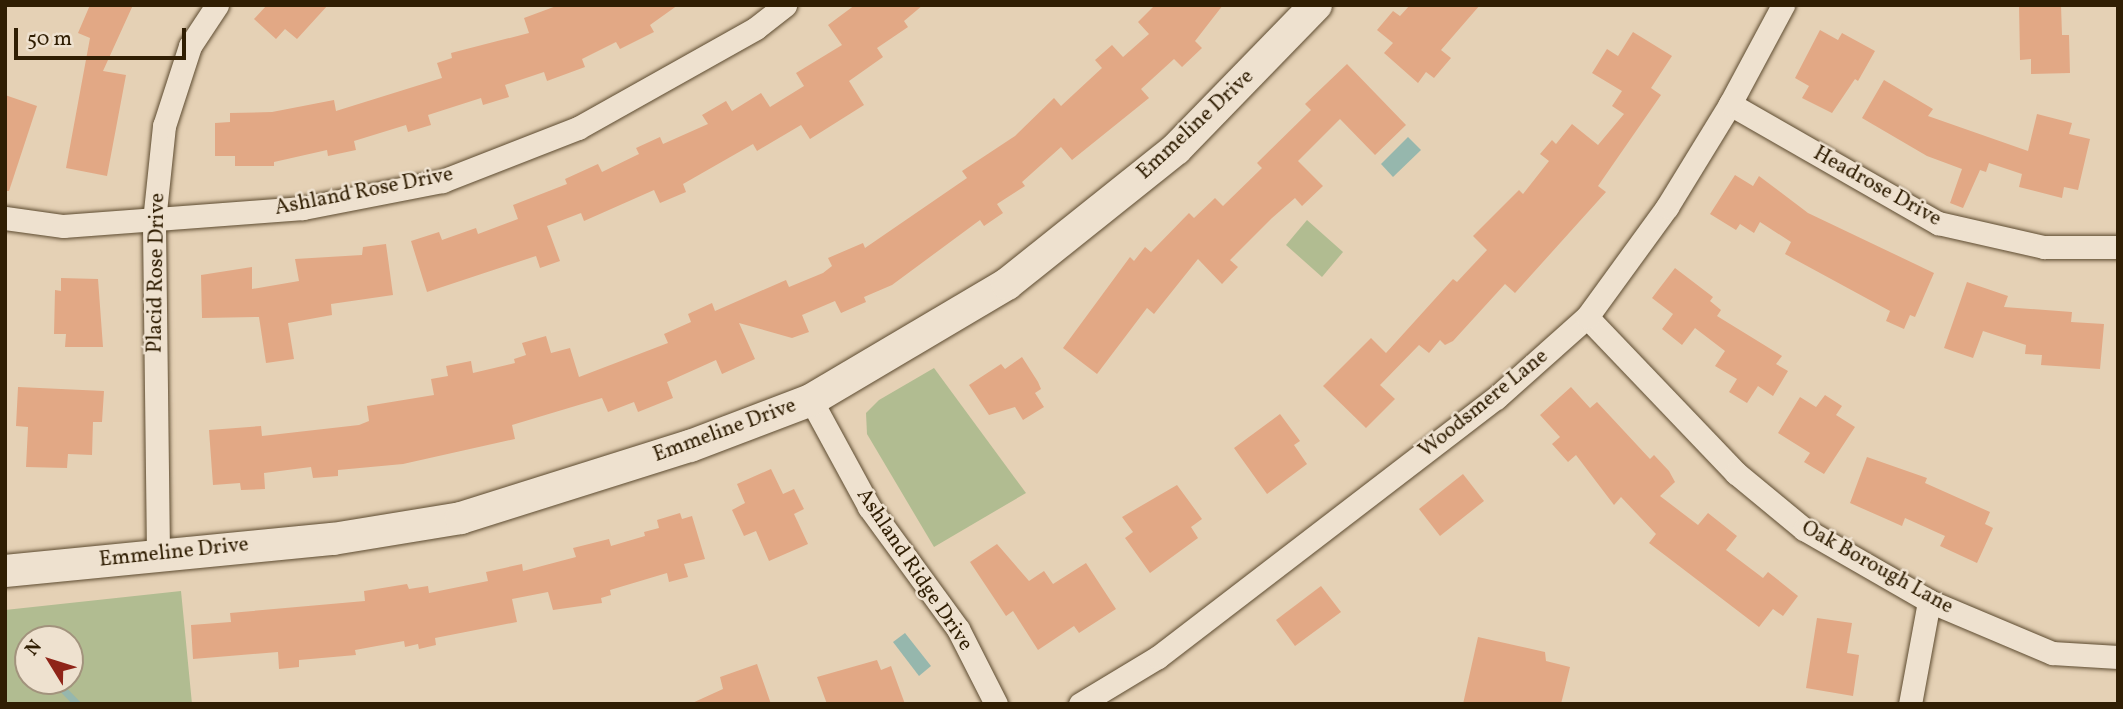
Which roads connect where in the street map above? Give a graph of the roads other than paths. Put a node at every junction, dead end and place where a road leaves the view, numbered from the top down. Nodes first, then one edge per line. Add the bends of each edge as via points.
1 (217, 5) edge
2 (785, 5) edge
3 (1783, 5) edge
4 (1302, 10) edge
5 (1730, 104) junction
6 (5, 218) edge
7 (153, 221) junction
8 (2118, 247) edge
9 (1587, 317) junction
10 (811, 400) junction
11 (158, 554) junction
12 (5, 571) edge
13 (1928, 601) junction
14 (2118, 657) edge
15 (996, 704) edge
16 (1080, 704) edge
17 (1910, 704) edge

1 - 7 street, Placid Rose Drive via 190,46 164,126
2 - 7 street, Ashland Rose Drive via 756,28 578,128 442,181 303,208
3 - 5 street, Woodsmere Lane
4 - 10 street, Emmeline Drive via 1176,149 1007,284
5 - 8 street, Headrose Drive via 1938,223 2044,247
5 - 9 street, Woodsmere Lane via 1667,207
6 - 7 street, Ashland Rose Drive via 63,226
7 - 11 street, Placid Rose Drive
9 - 13 street, Oak Borough Lane via 1735,473 1804,529
9 - 16 street, Woodsmere Lane via 1496,398 1158,657
10 - 11 street, Emmeline Drive via 690,446 461,518 333,538
10 - 15 street, Ashland Ridge Drive via 869,507 958,629
11 - 12 street, Emmeline Drive
13 - 14 street, Oak Borough Lane via 2052,653
13 - 17 street

